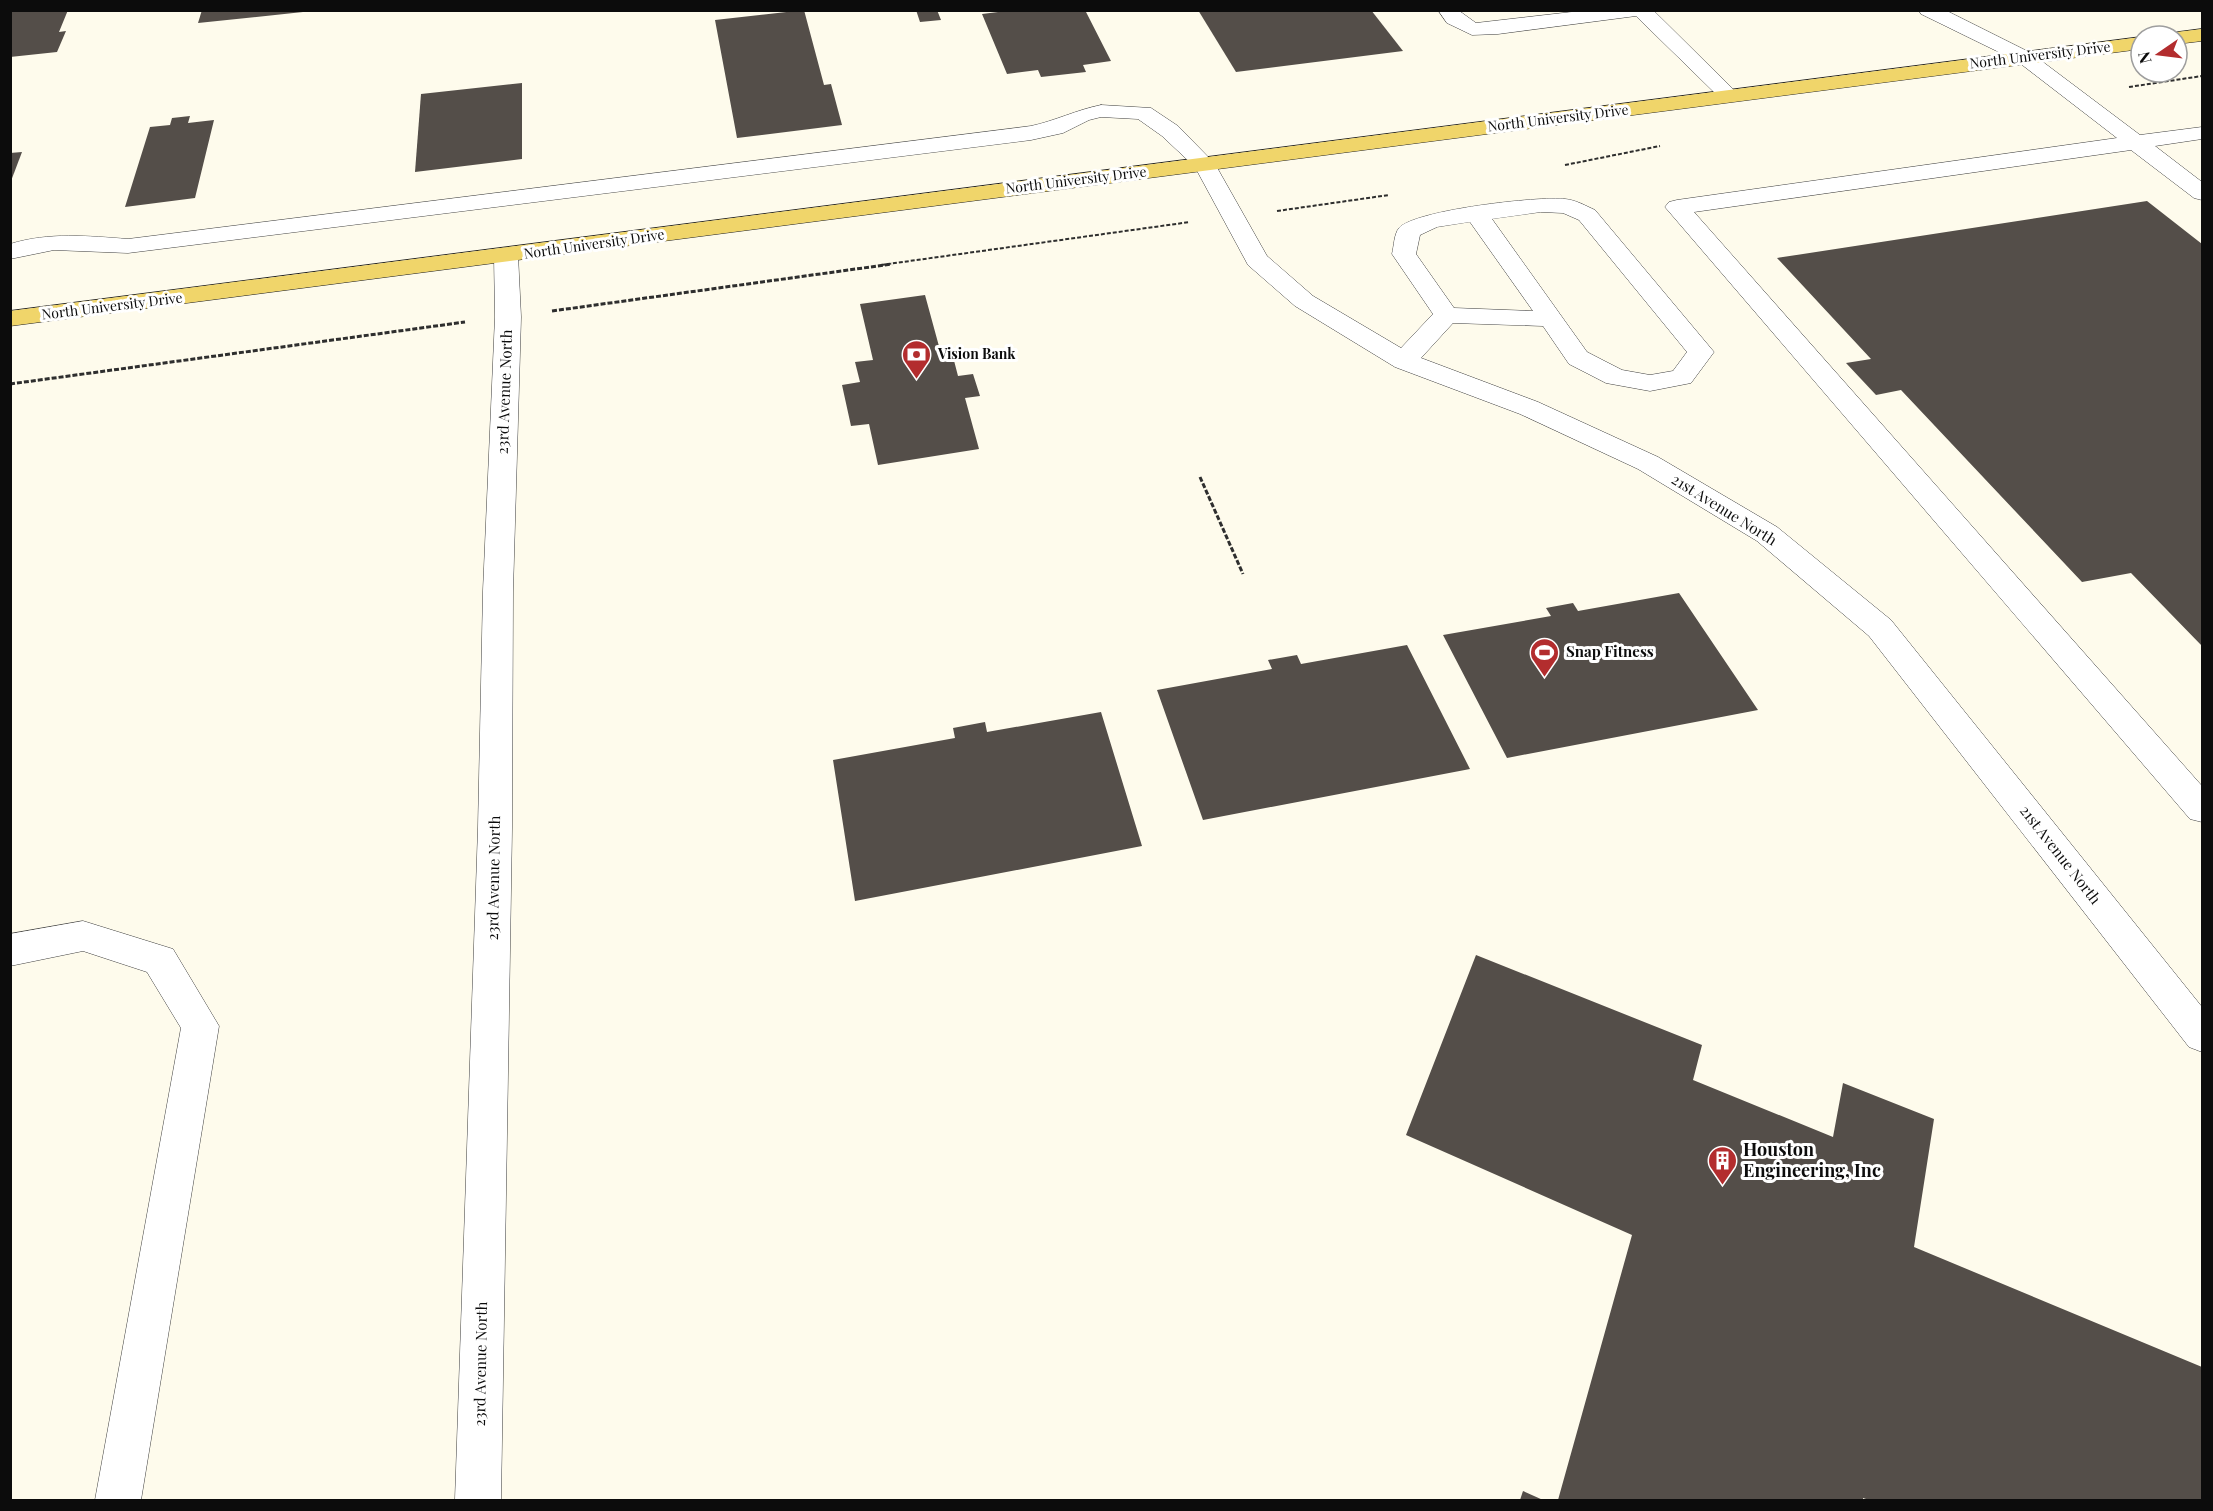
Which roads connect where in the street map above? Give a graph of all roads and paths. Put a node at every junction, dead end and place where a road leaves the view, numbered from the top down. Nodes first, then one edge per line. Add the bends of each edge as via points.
1 (1447, 10) edge
2 (1641, 10) edge
3 (1928, 10) edge
4 (2129, 44) edge
5 (2024, 57) junction
6 (2202, 76) edge
7 (1728, 95) junction
8 (2073, 95) junction
9 (2202, 133) edge
10 (2134, 142) junction
11 (1662, 146) dead end
12 (1204, 164) junction
13 (1557, 166) dead end
14 (2202, 193) edge
15 (1394, 194) dead end
16 (1476, 214) junction
17 (1233, 216) junction
18 (10, 252) edge
19 (507, 255) junction
20 (1446, 315) junction
21 (508, 317) junction
22 (1551, 319) junction
23 (10, 320) edge
24 (1404, 361) junction
25 (10, 384) edge
26 (1200, 477) dead end
27 (1243, 574) dead end
28 (2202, 809) edge
29 (10, 950) edge
30 (2202, 1035) edge
31 (118, 1500) edge
32 (478, 1500) edge

1 - 2 street via 1472,29
2 - 7 street
3 - 5 street
4 - 5 main road, North University Drive
5 - 7 main road, North University Drive
5 - 8 street
6 - 8 path
7 - 12 main road, North University Drive
8 - 10 street
9 - 10 street
10 - 14 street
10 - 28 street via 1677,207
11 - 13 path
12 - 17 street, 21st Avenue North
12 - 18 street, 21st Avenue North via 1170,131 1143,113 1101,111 1031,133 128,246 74,241
12 - 19 main road, North University Drive
15 - 17 path
16 - 20 street via 1431,221 1409,231 1404,254
16 - 22 street
16 - 22 street via 1541,205 1567,206 1587,215 1701,352 1682,377 1650,383 1616,377 1578,358
17 - 21 path
17 - 24 street, 21st Avenue North via 1257,260 1304,301
19 - 21 street, 23rd Avenue North
19 - 23 main road, North University Drive
20 - 22 street
20 - 24 street
21 - 25 path
21 - 32 street, 23rd Avenue North via 498,591
24 - 30 street, 21st Avenue North via 1529,408 1648,463 1767,534 1880,628
26 - 27 path
29 - 31 street via 83,936 160,960 200,1026

